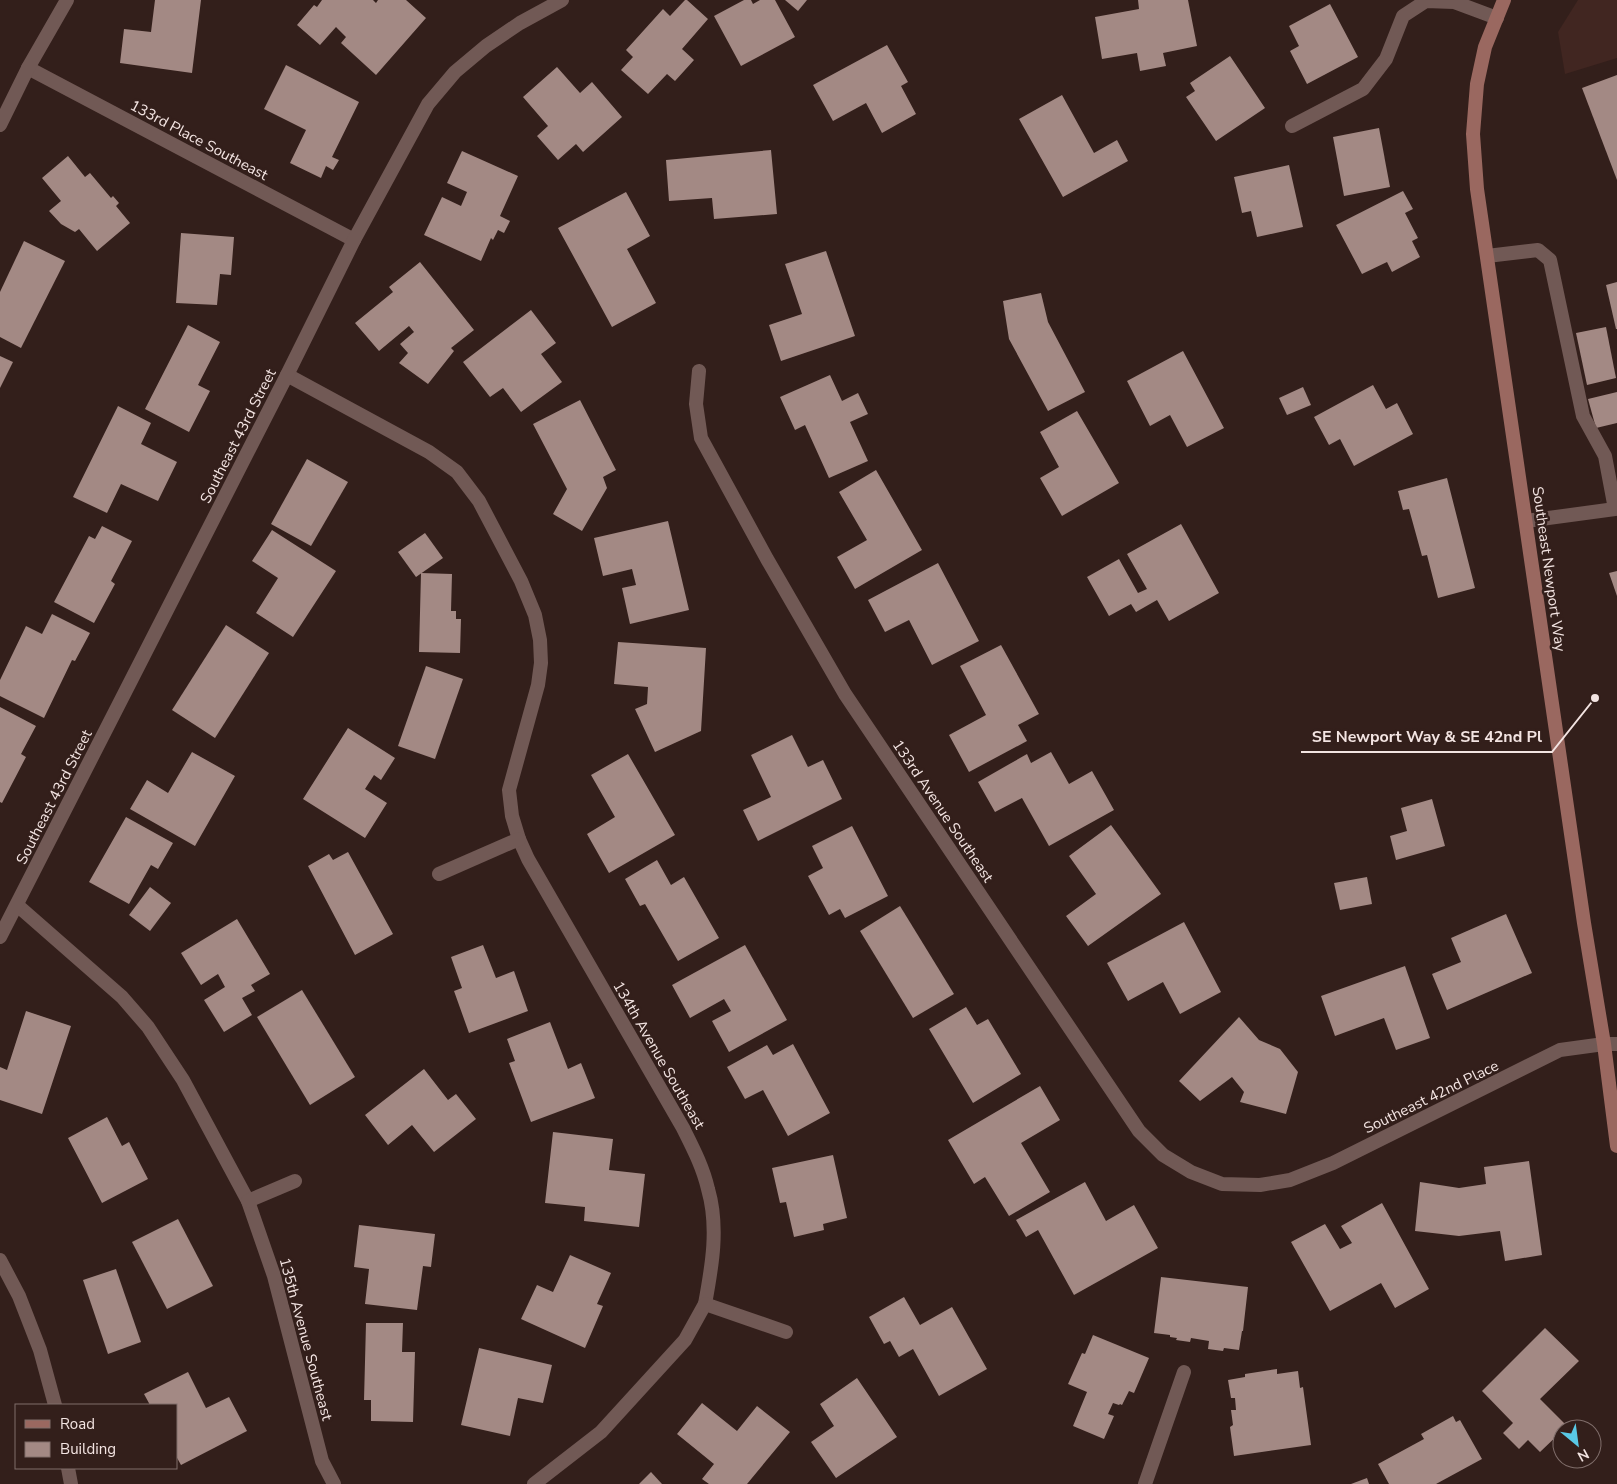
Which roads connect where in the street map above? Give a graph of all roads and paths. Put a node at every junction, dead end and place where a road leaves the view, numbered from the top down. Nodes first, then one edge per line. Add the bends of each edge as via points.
1 (67, 0) edge
2 (562, 0) edge
3 (1504, 0) edge
4 (1496, 18) junction
5 (28, 68) junction
6 (0, 125) edge
7 (1292, 126) dead end
8 (354, 240) junction
9 (1487, 256) junction
10 (699, 371) dead end
11 (287, 375) junction
12 (1526, 521) junction
13 (518, 840) junction
14 (439, 874) dead end
15 (17, 905) junction
16 (0, 936) edge
17 (1610, 1044) edge
18 (1617, 1146) edge
19 (295, 1181) dead end
20 (1260, 1185) joint
21 (248, 1201) junction
22 (0, 1260) edge
23 (706, 1304) junction
24 (786, 1332) dead end
25 (1184, 1372) dead end
26 (56, 1404) edge
27 (68, 1469) edge
28 (71, 1484) edge
29 (334, 1484) edge
30 (534, 1484) edge
31 (1145, 1484) edge

1 - 5 street
2 - 8 street, Southeast 43rd Street via 520,23 455,72 428,104
3 - 4 main road, Southeast Newport Way
4 - 7 street via 1454,2 1426,1 1403,16 1386,59 1363,89
4 - 9 main road, Southeast Newport Way via 1485,46 1477,84 1473,134
5 - 6 street
5 - 8 street, 133rd Place Southeast
8 - 11 street, Southeast 43rd Street
9 - 12 main road, Southeast Newport Way
9 - 12 street via 1538,250 1550,260 1583,416 1605,456 1615,509
10 - 20 street, 133rd Avenue Southeast via 696,404 701,438 845,694 1139,1131 1163,1155 1191,1172 1222,1184
11 - 13 street, 134th Avenue Southeast via 429,452 456,472 479,501 521,581 535,614 541,663 538,686 509,790
11 - 15 street, Southeast 43rd Street
12 - 17 main road, Southeast Newport Way via 1584,923
13 - 14 street
13 - 23 street, 134th Avenue Southeast via 699,1160 709,1189 714,1222 713,1261
15 - 16 street, Southeast 43rd Street
15 - 21 street, 135th Avenue Southeast via 122,997 148,1027 183,1080
17 - 18 main road, Southeast Newport Way
17 - 20 street, Southeast 42nd Place via 1560,1050 1333,1164 1290,1180
19 - 21 street
21 - 29 street, 135th Avenue Southeast via 274,1276 322,1461
22 - 26 street via 19,1296 40,1350
23 - 24 street
23 - 30 street via 685,1340 601,1432
25 - 31 street
27 - 28 street

